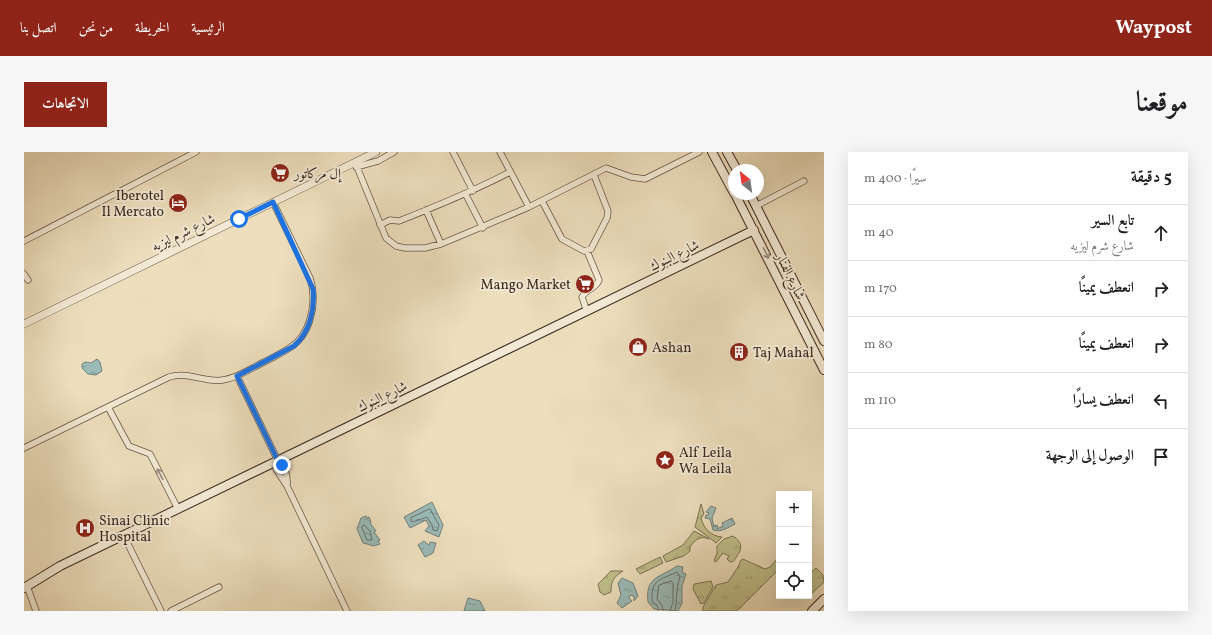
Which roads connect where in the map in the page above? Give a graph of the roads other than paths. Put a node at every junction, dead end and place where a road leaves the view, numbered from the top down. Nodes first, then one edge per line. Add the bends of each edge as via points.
1 (196, 152) edge
2 (376, 152) edge
3 (394, 152) edge
4 (453, 152) edge
5 (500, 152) edge
6 (699, 152) edge
7 (712, 152) edge
8 (728, 152) edge
9 (387, 154) edge
10 (734, 164) edge
11 (356, 165) junction
12 (510, 172) junction
13 (594, 175) junction
14 (804, 181) dead end
15 (728, 182) edge
16 (473, 191) junction
17 (466, 195) junction
18 (738, 200) edge
19 (753, 200) edge
20 (542, 201) junction
21 (273, 202) junction
22 (756, 206) junction
23 (529, 208) junction
24 (426, 210) junction
25 (380, 225) junction
26 (483, 228) junction
27 (754, 230) junction
28 (24, 241) edge
29 (441, 244) junction
30 (588, 251) junction
31 (24, 274) edge
32 (28, 280) dead end
33 (587, 312) junction
34 (24, 324) edge
35 (824, 341) edge
36 (824, 353) edge
37 (815, 354) junction
38 (824, 370) edge
39 (237, 376) junction
40 (108, 407) junction
41 (24, 448) edge
42 (278, 461) junction
43 (178, 509) junction
44 (124, 536) junction
45 (26, 587) edge
46 (219, 587) dead end
47 (824, 599) edge
48 (36, 611) edge
49 (161, 611) edge
50 (171, 611) edge
51 (347, 611) edge
52 (812, 611) edge

1 - 28 street
2 - 11 street, شارع شرم ليزيه
3 - 9 street
4 - 16 street
5 - 12 street
6 - 13 street via 645,179 608,168
7 - 15 main road, شارع الفنار
8 - 10 main road
9 - 11 street via 378,161
11 - 21 street, شارع شرم ليزيه
11 - 25 street
12 - 16 street
12 - 23 street
13 - 20 street
13 - 30 street via 608,211 607,218
14 - 22 street
16 - 17 street
17 - 24 street via 454,197
17 - 26 street
18 - 27 main road, شارع الفنار
19 - 22 main road, شارع الفنار
20 - 23 street
20 - 30 street via 562,239
21 - 34 street, شارع شرم ليزيه
21 - 39 street via 312,284 314,299 310,321 304,335 294,346
22 - 35 main road, شارع الفنار
23 - 26 street
24 - 25 street via 399,221 390,220
24 - 29 street
25 - 29 street via 386,238 396,246 425,248
26 - 29 street
27 - 33 main road, شارع البنوك
27 -> 37 main road, شارع الفنار
30 - 33 street via 599,280 598,284 582,297
31 - 32 street
33 - 42 main road, شارع البنوك
36 - 37 main road
37 - 38 main road, شارع الفنار
39 - 40 street via 211,380 189,375 173,376
39 - 42 street
40 - 41 street
43 -> 40 street via 150,454 129,446
42 - 43 main road, شارع البنوك
42 - 51 street via 276,468
43 - 44 main road, شارع البنوك
44 - 45 main road, شارع البنوك via 44,574
44 - 49 street
45 - 48 street
46 - 50 street
47 - 52 main road

